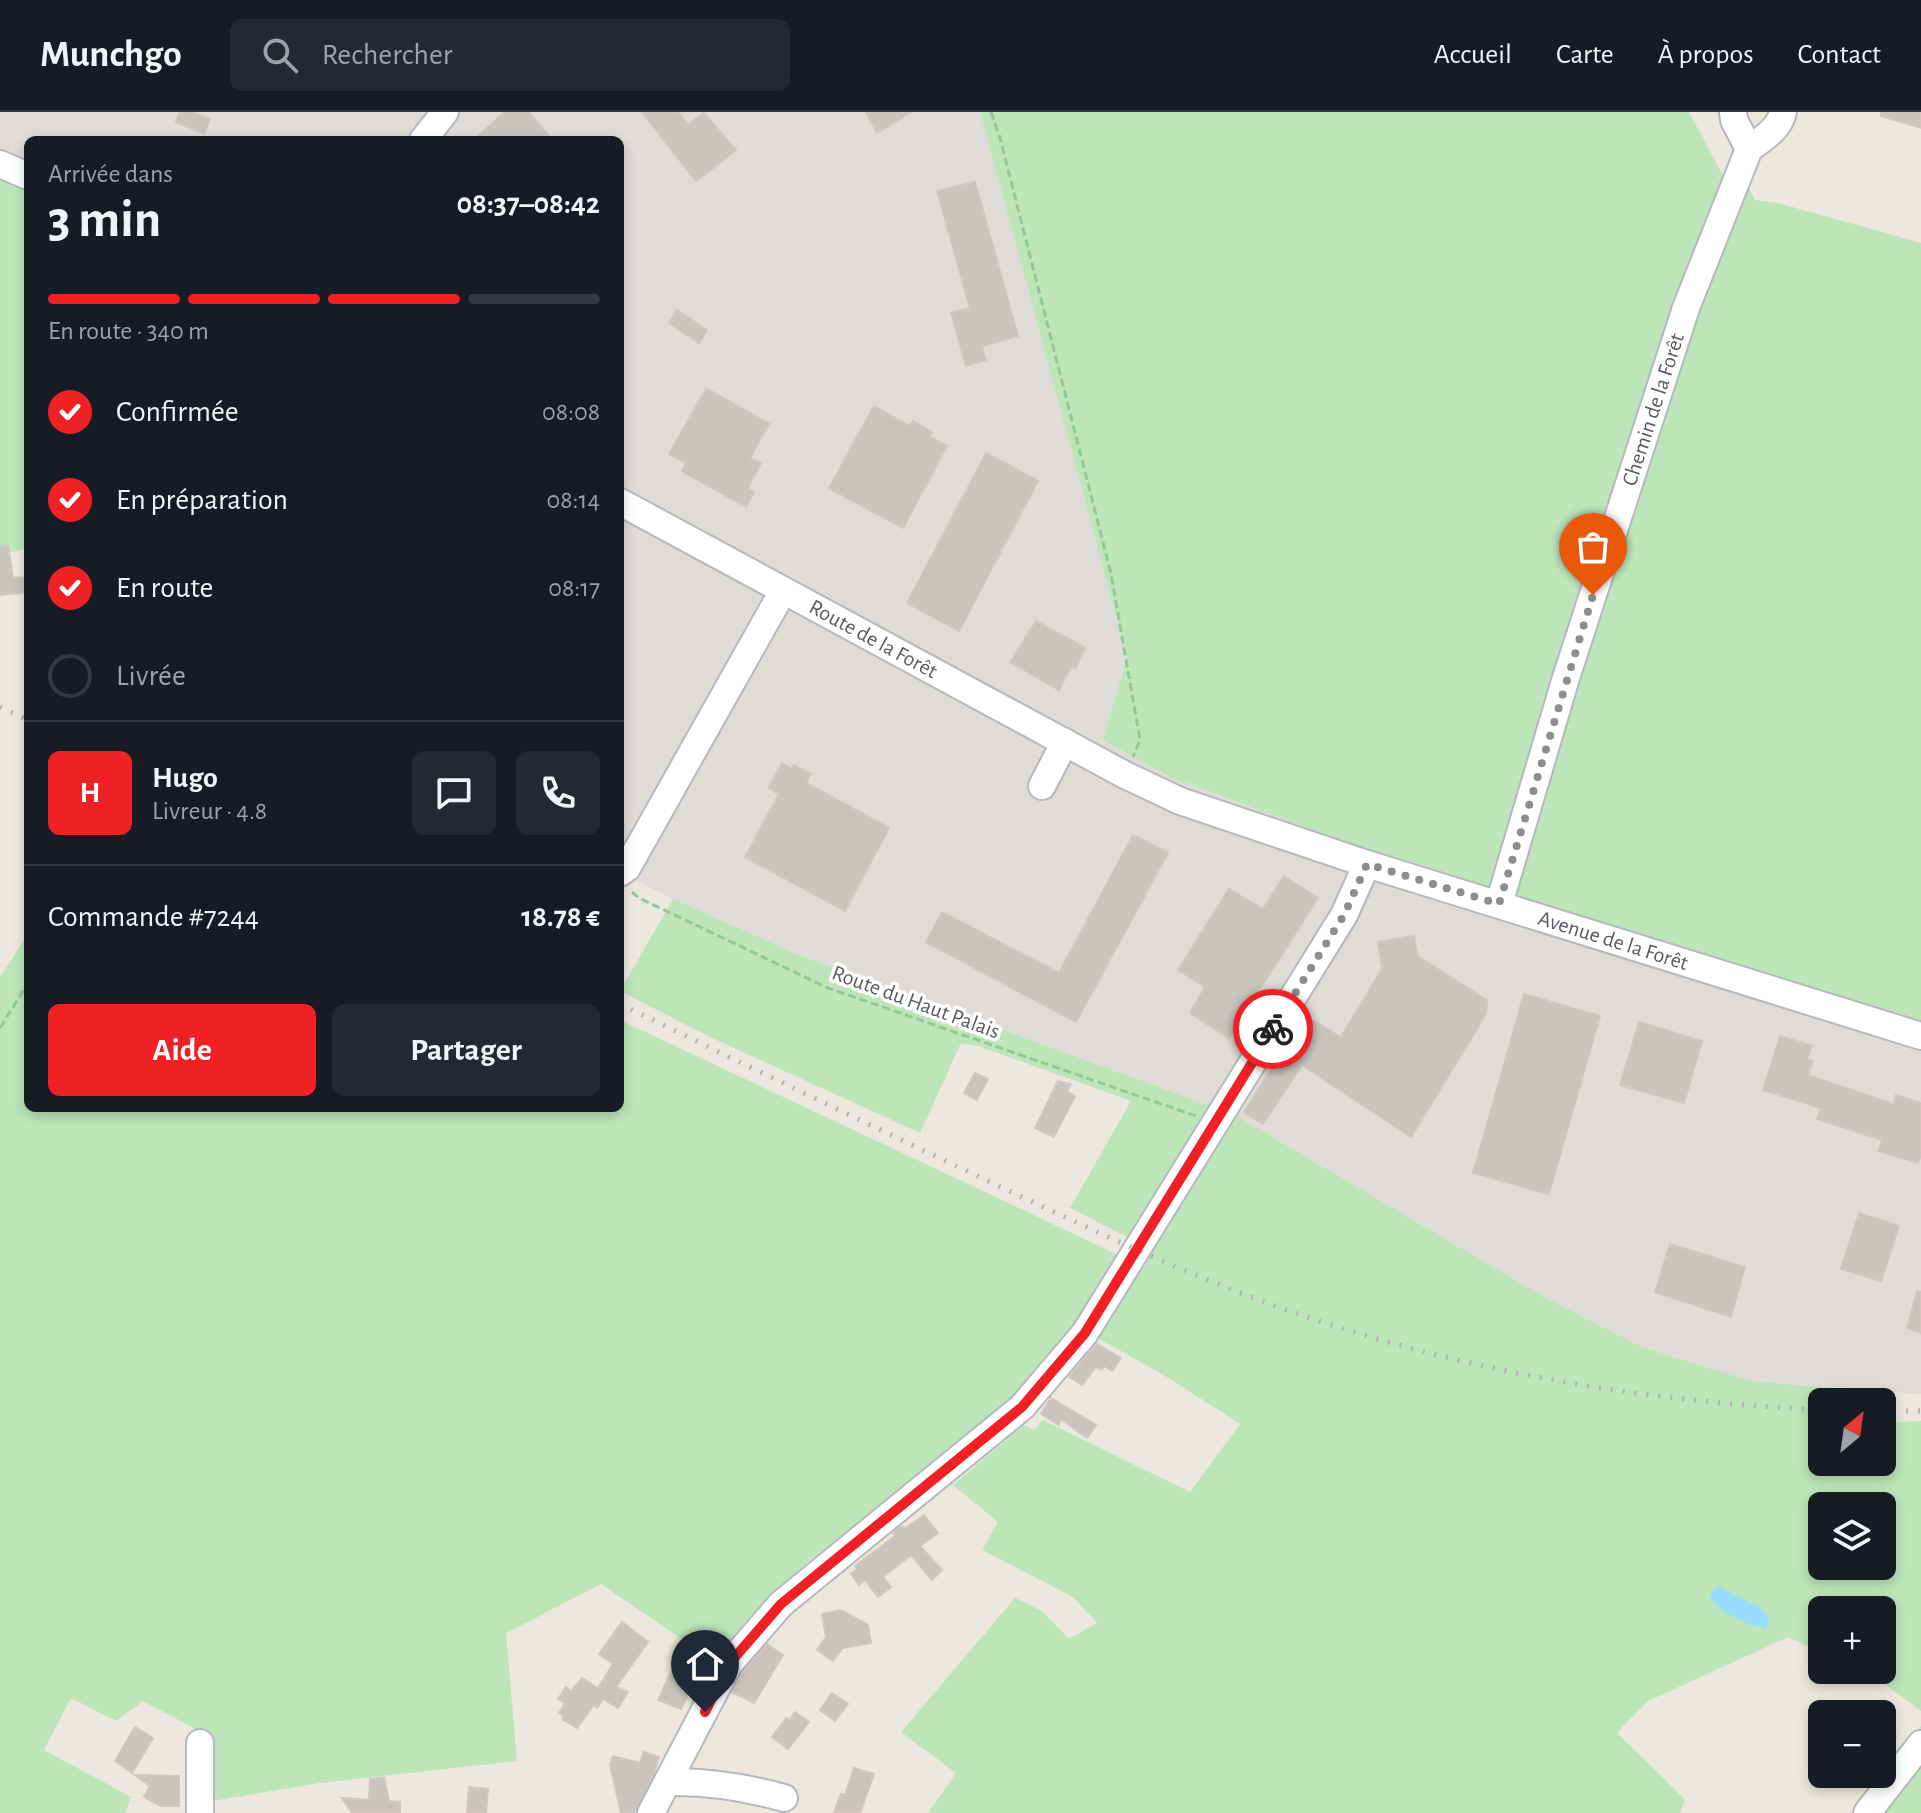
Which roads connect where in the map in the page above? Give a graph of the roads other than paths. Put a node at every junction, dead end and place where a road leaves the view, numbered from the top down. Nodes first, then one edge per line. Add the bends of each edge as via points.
1 (445, 112) edge
2 (1733, 112) edge
3 (1783, 112) edge
4 (426, 136) edge
5 (1749, 149) junction
6 (0, 164) edge
7 (24, 174) edge
8 (624, 504) edge
9 (783, 591) junction
10 (1065, 742) junction
11 (1125, 775) joint
12 (1042, 786) dead end
13 (1367, 864) junction
14 (625, 881) edge
15 (1499, 904) junction
16 (1921, 1036) edge
17 (200, 1743) dead end
18 (1921, 1744) edge
19 (668, 1782) junction
20 (784, 1798) dead end
21 (200, 1813) edge
22 (651, 1813) edge
23 (1867, 1813) edge

1 - 4 street
2 - 5 street
3 - 5 street, Chemin de la Forêt via 1770,134
5 - 15 street, Chemin de la Forêt via 1686,308
6 - 7 street
8 - 9 street, Route de la Forêt
9 - 10 street, Route de la Forêt
9 - 14 street via 627,868
10 - 11 street, Route de la Forêt
10 - 12 street
11 - 13 street, Avenue de la Forêt via 1180,801
13 - 15 street, Avenue de la Forêt
13 - 19 street via 1344,915 1085,1333 1022,1407 781,1604 729,1664
15 - 16 street, Avenue de la Forêt
17 - 21 street
18 - 23 street
19 - 20 street via 742,1786
19 - 22 street

